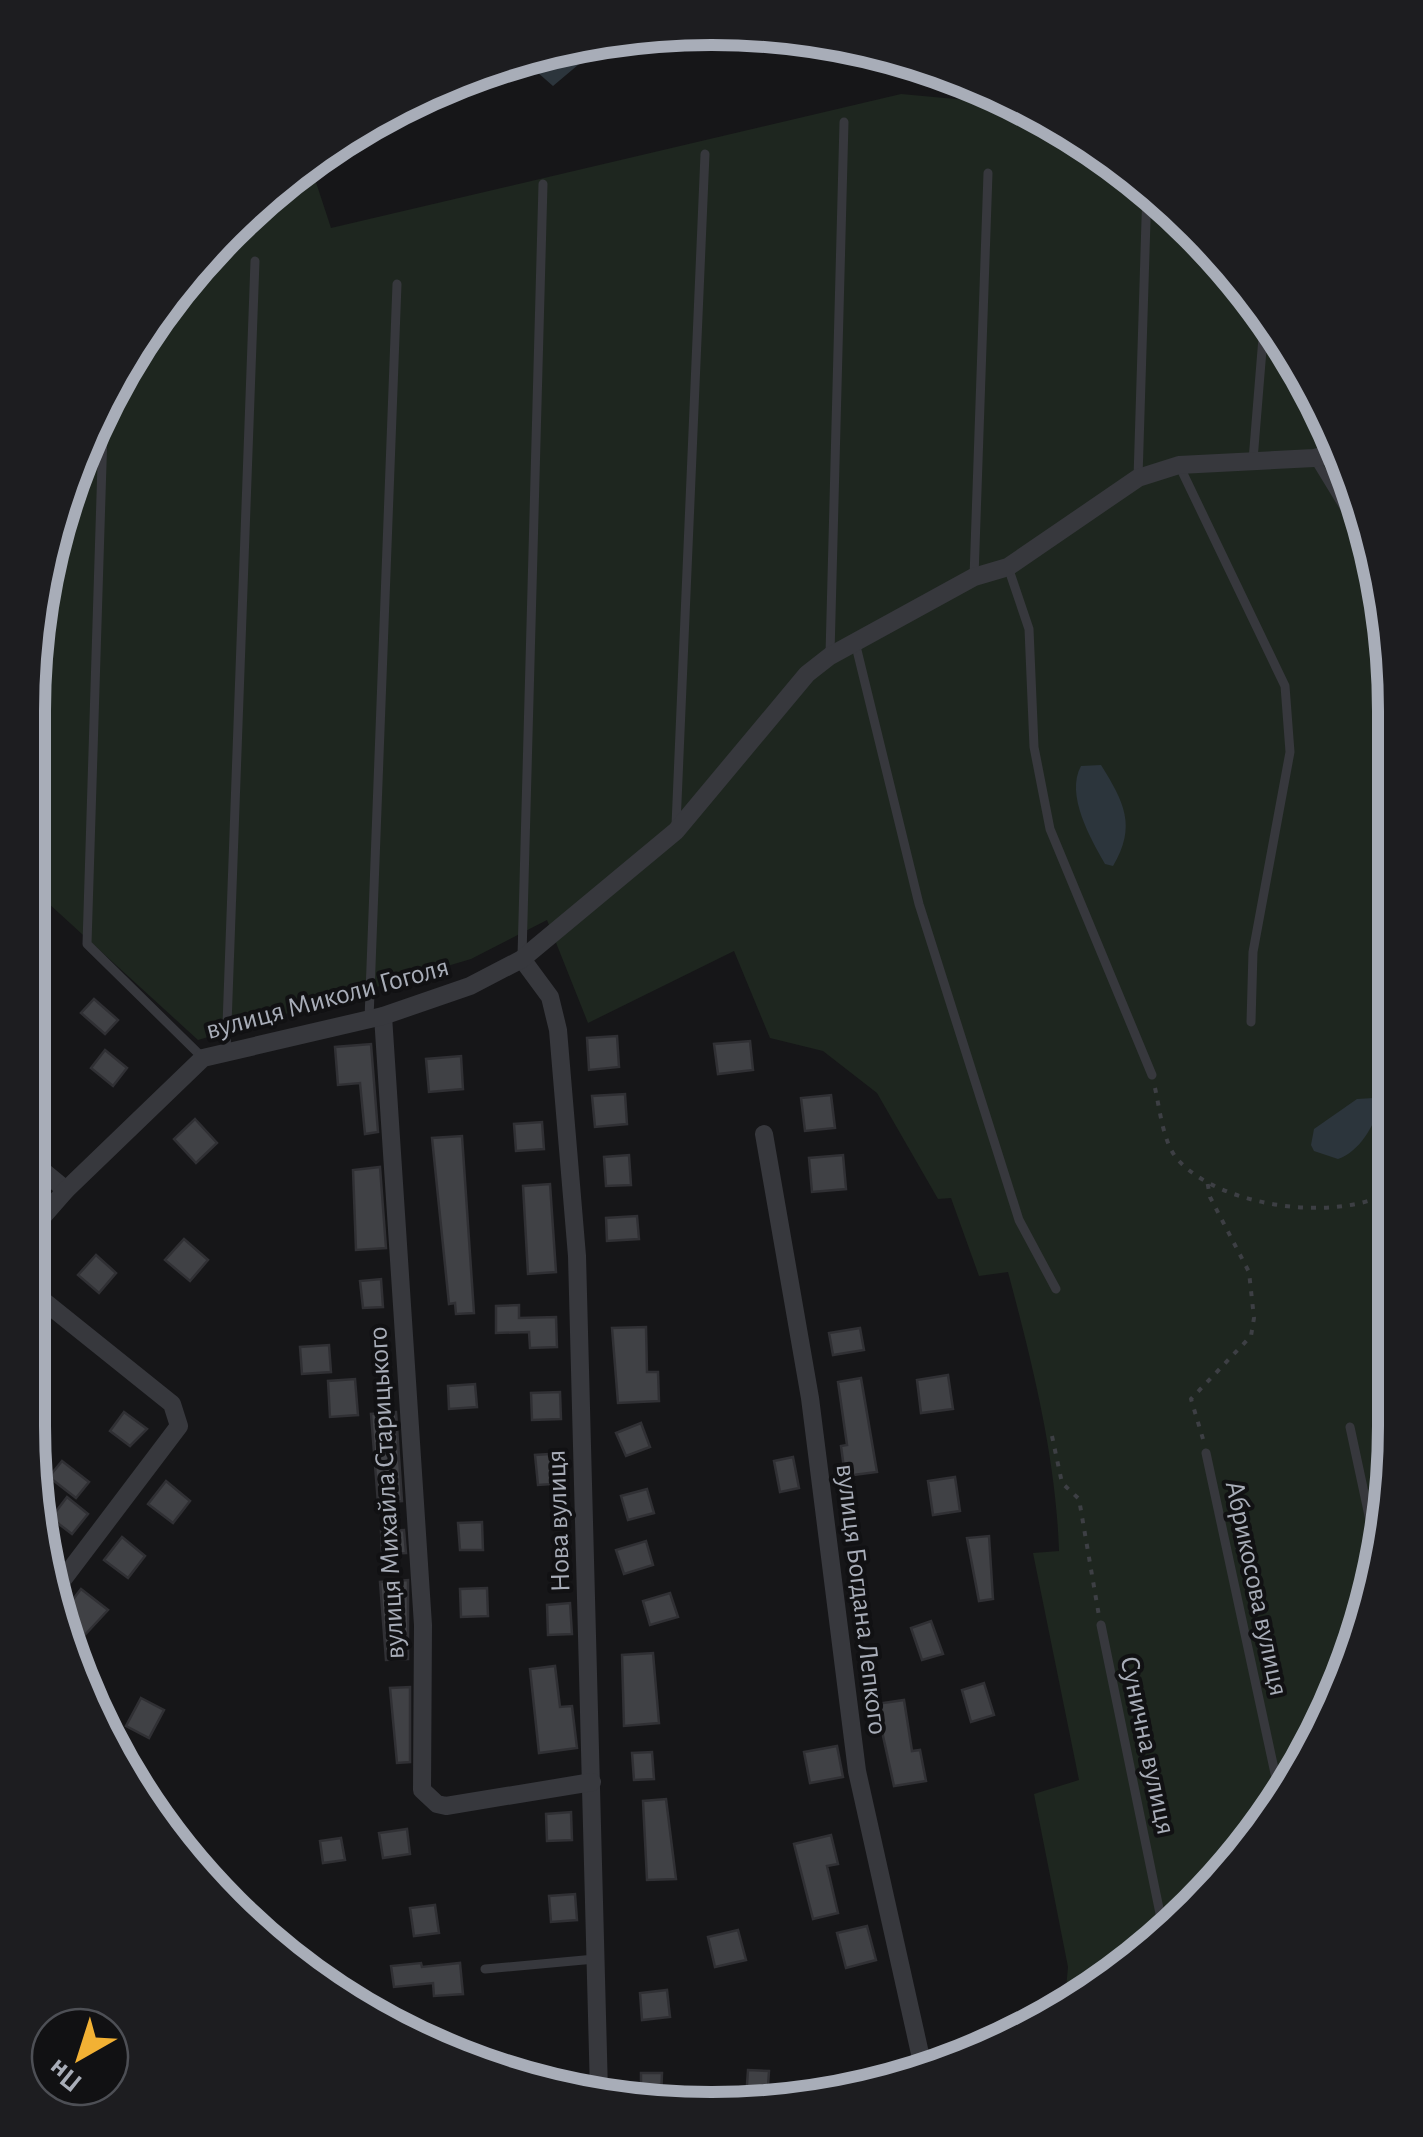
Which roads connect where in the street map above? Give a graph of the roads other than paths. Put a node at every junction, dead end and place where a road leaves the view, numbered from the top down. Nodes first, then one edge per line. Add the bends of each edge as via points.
1 (844, 122) dead end
2 (705, 154) dead end
3 (988, 173) dead end
4 (543, 184) dead end
5 (1146, 206) edge
6 (255, 261) dead end
7 (398, 284) dead end
8 (1263, 337) edge
9 (103, 441) edge
10 (1327, 455) edge
11 (1314, 458) junction
12 (1254, 460) junction
13 (1179, 465) junction
14 (1138, 478) junction
15 (1348, 513) edge
16 (1008, 567) junction
17 (974, 578) junction
18 (855, 642) junction
19 (830, 656) junction
20 (676, 831) junction
21 (522, 959) junction
22 (376, 1018) junction
23 (1250, 1022) dead end
24 (226, 1052) junction
25 (203, 1058) junction
26 (1152, 1074) road end
27 (764, 1134) dead end
28 (45, 1173) edge
29 (66, 1190) junction
30 (45, 1214) edge
31 (1056, 1289) dead end
32 (45, 1302) edge
33 (1350, 1427) dead end
34 (1206, 1452) road end
35 (1370, 1522) edge
36 (63, 1578) edge
37 (1102, 1625) road end
38 (1276, 1779) edge
39 (592, 1782) junction
40 (1161, 1918) edge
41 (598, 1959) junction
42 (485, 1970) dead end
43 (920, 2059) edge
44 (599, 2082) edge

1 - 19 lane
2 - 20 lane
3 - 17 lane
4 - 21 lane
5 - 14 lane
6 - 24 lane
7 - 22 lane
8 - 12 lane
9 - 25 lane via 87,944
10 - 11 street, вулиця Миколи Гоголя
11 - 12 street, вулиця Миколи Гоголя
11 - 15 lane
12 - 13 street, вулиця Миколи Гоголя
13 - 14 street, вулиця Миколи Гоголя
13 - 23 lane via 1285,686 1290,752 1252,952
14 - 16 street, вулиця Миколи Гоголя
16 - 17 street, вулиця Миколи Гоголя
16 - 26 lane via 1029,629 1034,747 1050,829
17 - 18 street, вулиця Миколи Гоголя
18 - 19 street, вулиця Миколи Гоголя
18 - 31 lane via 919,904 1019,1220
19 - 20 street, вулиця Миколи Гоголя via 807,674
20 - 21 street, вулиця Миколи Гоголя
21 - 22 street, вулиця Миколи Гоголя via 470,986
21 - 39 street, Нова вулиця via 550,997 558,1030 577,1256
22 - 24 street, вулиця Миколи Гоголя
22 - 39 street, вулиця Михайла Старицького via 423,1625 422,1790 446,1806
24 - 25 street, вулиця Миколи Гоголя
25 - 29 street, вулиця Миколи Гоголя
27 - 43 street, вулиця Богдана Лепкого via 810,1398 857,1771
28 - 29 street
29 - 30 street, вулиця Миколи Гоголя
32 - 36 street via 172,1404 179,1426
33 - 35 lane
34 - 38 lane, Абрикосова вулиця
37 - 40 lane, Сунична вулиця
39 - 41 street, Нова вулиця
41 - 42 lane
41 - 44 street, Нова вулиця

